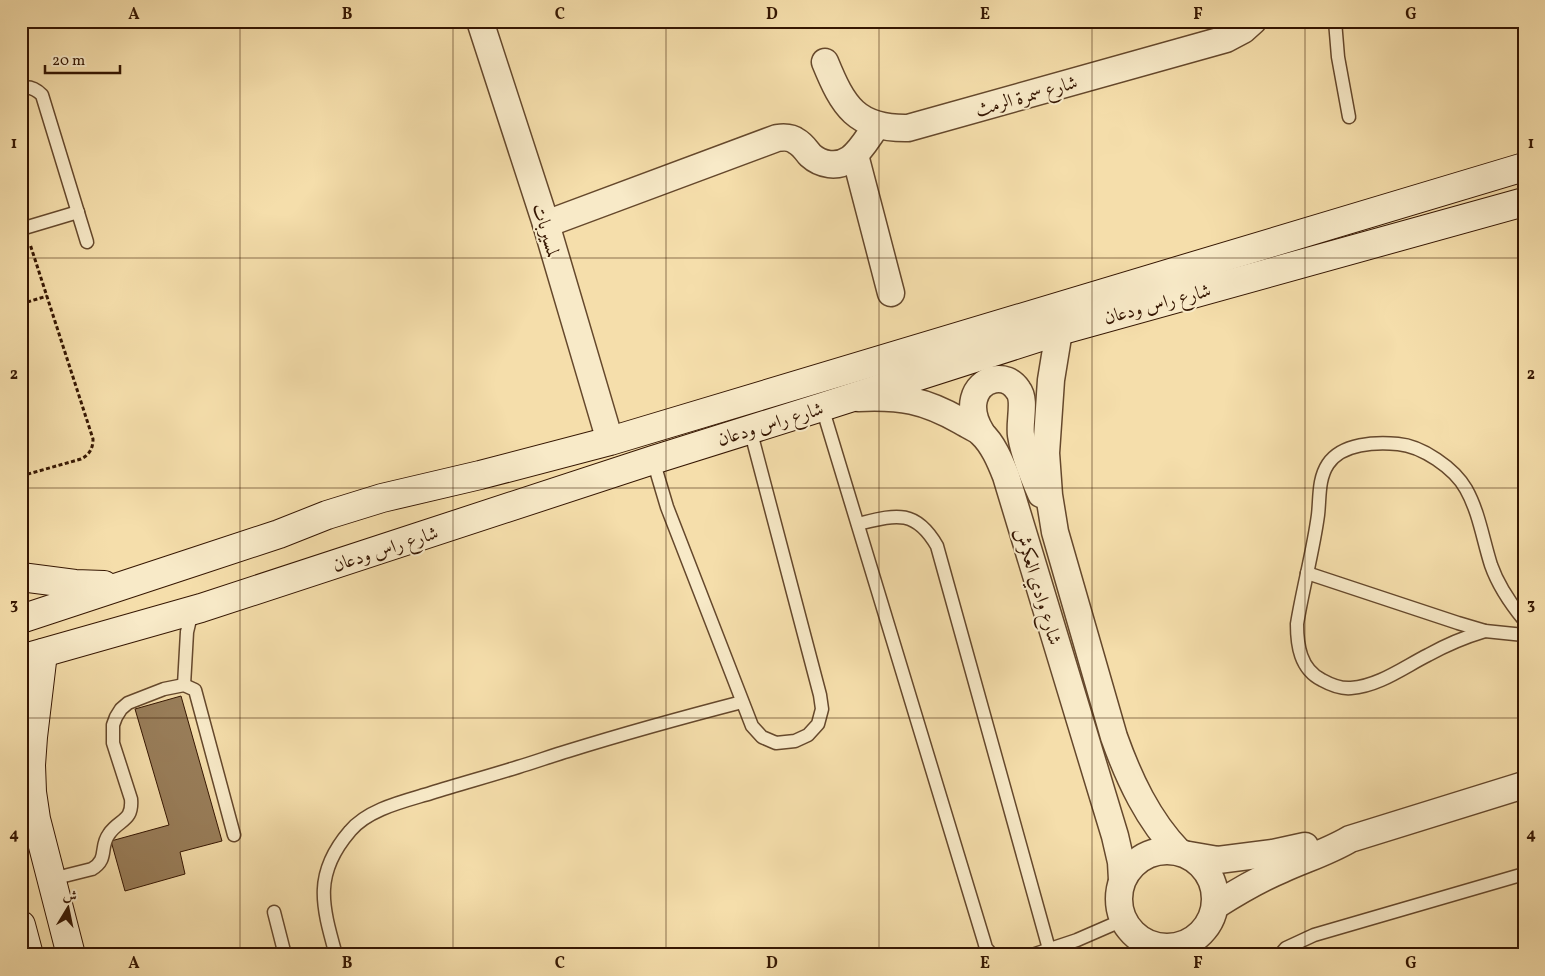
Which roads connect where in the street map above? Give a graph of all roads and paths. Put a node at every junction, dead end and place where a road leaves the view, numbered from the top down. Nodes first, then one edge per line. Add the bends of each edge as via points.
1 (480, 21) edge
2 (1253, 21) edge
3 (1335, 21) edge
4 (825, 62) dead end
5 (21, 88) edge
6 (1349, 117) dead end
7 (877, 125) junction
8 (854, 154) junction
9 (1524, 167) edge
10 (1524, 202) edge
11 (78, 212) junction
12 (546, 224) junction
13 (23, 229) edge
14 (87, 242) dead end
15 (891, 294) dead end
16 (47, 296) junction
17 (21, 304) edge
18 (1059, 331) junction
19 (848, 398) junction
20 (822, 407) junction
21 (750, 429) junction
22 (981, 432) junction
23 (610, 441) junction
24 (653, 460) junction
25 (21, 476) edge
26 (858, 524) junction
27 (1055, 532) junction
28 (1307, 573) junction
29 (21, 577) edge
30 (121, 586) junction
31 (192, 610) junction
32 (21, 619) edge
33 (1524, 620) edge
34 (1485, 631) junction
35 (1524, 635) edge
36 (32, 656) edge
37 (184, 685) junction
38 (742, 702) junction
39 (1524, 785) edge
40 (21, 822) edge
41 (234, 835) dead end
42 (1350, 839) junction
43 (43, 844) junction
44 (1184, 854) junction
45 (1524, 874) edge
46 (52, 879) junction
47 (1122, 880) junction
48 (1215, 906) junction
49 (274, 912) dead end
50 (1123, 920) junction
51 (21, 925) edge
52 (1194, 947) edge
53 (1143, 948) edge
54 (1048, 949) junction
55 (29, 955) edge
56 (71, 955) edge
57 (285, 955) edge
58 (336, 955) edge
59 (992, 955) edge
60 (1032, 955) edge
61 (1280, 955) edge

1 - 12 street, لمسيربات
2 - 7 street, شارع سمرة الرمث via 1226,39 926,124 908,128
3 - 6 lane
4 - 7 street, شارع سمرة الرمث via 844,103 857,116
5 - 11 lane via 29,87 42,95
7 - 8 street
8 - 12 street via 840,164 820,162 796,140 777,138
8 - 15 street
9 - 23 street, شارع راس ودعان
10 - 18 street, شارع راس ودعان
11 - 13 lane
11 - 14 lane
12 - 23 street, لمسيربات
13 - 16 path
16 - 17 path
16 - 25 path via 93,446 81,459
18 - 19 street, شارع راس ودعان
18 - 27 street, شارع وادي العكرش via 1051,380 1046,453
19 - 20 street, شارع راس ودعان
19 - 22 street, شارع وادي العكرش via 886,397 915,401
20 - 21 street, شارع راس ودعان
20 - 26 lane
21 - 24 street, شارع راس ودعان
21 - 38 lane via 822,709 818,724 808,735 795,741 776,743 762,737 752,726
22 - 27 street via 974,417 976,392 988,381 1004,379 1021,395 1020,425 1024,448
22 - 47 street, شارع وادي العكرش via 994,448 1006,476 1115,836
23 - 30 street, شارع راس ودعان via 382,498
24 - 31 street, شارع راس ودعان
24 - 38 lane via 667,507
26 - 54 lane via 898,516 922,526 937,546
26 - 59 lane via 986,948
27 - 44 street, شارع وادي العكرش via 1124,764 1149,814 1165,837
28 - 33 lane via 1320,485 1328,464 1339,453 1354,446 1382,442 1402,444 1439,462 1455,474 1466,489 1500,585
28 - 34 lane
28 - 34 lane via 1297,641 1302,661 1314,676 1334,686 1351,688 1371,684 1462,638
29 - 30 street
30 - 32 street, شارع راس ودعان
31 - 36 street, شارع راس ودعان
31 - 37 lane via 187,632
34 - 35 lane
36 - 43 street via 32,792
37 - 41 lane via 195,690
37 - 46 lane via 136,699 121,709 112,734 131,798 130,813 105,840 104,854 97,866
38 - 58 lane via 567,751 372,813 351,829 335,850 326,874 323,901
39 - 42 street
40 - 43 street
42 - 44 street via 1218,860
42 - 48 street via 1256,881
43 - 46 street
44 - 47 street via 1166,850 1152,853 1139,859
44 - 48 street via 1206,870 1215,893
45 - 61 lane via 1314,935 1286,948
46 - 56 street
47 - 50 street via 1118,907
48 - 52 street via 1212,918
49 - 57 lane
50 - 53 street
50 - 54 lane
51 - 55 street
52 - 53 street
54 - 60 lane

